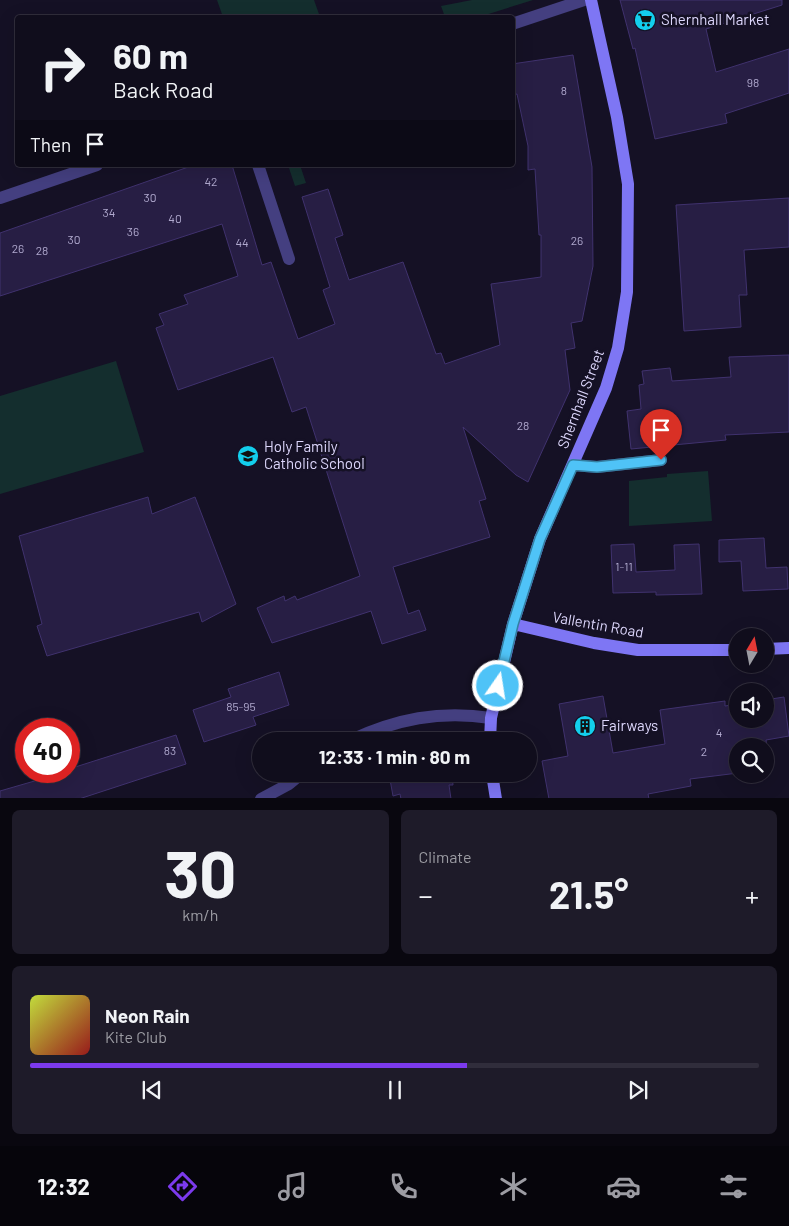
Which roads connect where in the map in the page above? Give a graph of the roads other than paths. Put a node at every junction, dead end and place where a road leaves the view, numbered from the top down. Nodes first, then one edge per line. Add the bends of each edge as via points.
1 (584, 0) edge
2 (591, 0) edge
3 (515, 23) edge
4 (91, 167) edge
5 (259, 167) edge
6 (0, 198) edge
7 (289, 259) dead end
8 (661, 460) dead end
9 (573, 465) junction
10 (513, 624) junction
11 (789, 648) edge
12 (774, 649) edge
13 (729, 650) edge
14 (491, 718) junction
15 (370, 732) edge
16 (490, 732) edge
17 (291, 782) edge
18 (493, 782) edge
19 (261, 798) edge
20 (496, 798) edge

1 - 3 street
2 - 9 street, Shernhall Street via 628,184 627,292 618,348 606,388
4 - 6 street
5 - 7 street
8 - 9 street via 597,467
9 - 10 street, Shernhall Street via 540,539
10 - 13 street, Vallentin Road via 594,644 638,650
10 - 14 street, Shernhall Street
11 - 12 street
14 - 15 street via 431,716 391,723
14 - 16 street, Shernhall Street
17 - 19 street
18 - 20 street

